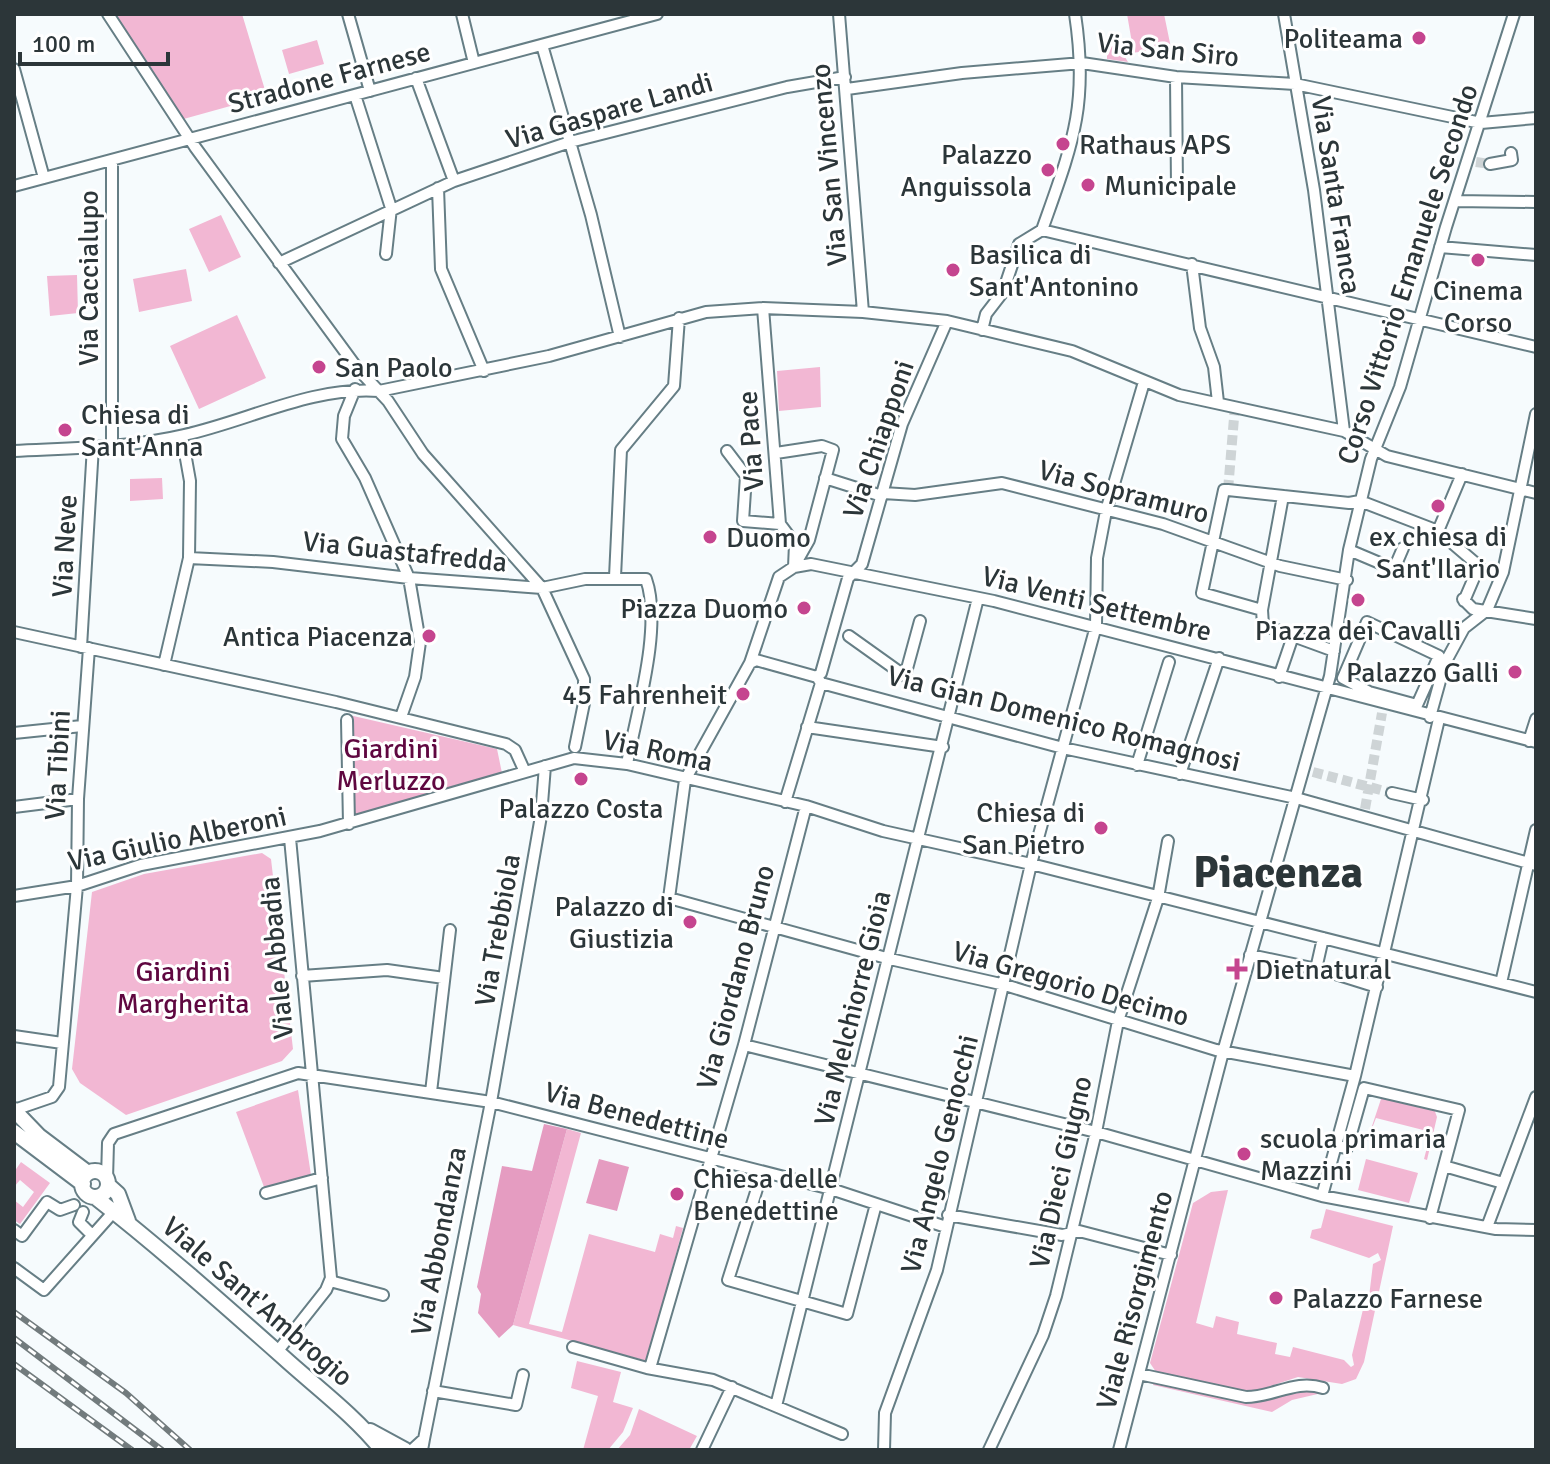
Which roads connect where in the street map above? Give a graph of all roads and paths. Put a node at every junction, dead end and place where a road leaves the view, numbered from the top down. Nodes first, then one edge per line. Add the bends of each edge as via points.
1 (108, 14) edge
2 (348, 14) edge
3 (462, 14) edge
4 (657, 14) edge
5 (839, 14) edge
6 (1075, 14) edge
7 (1284, 14) edge
8 (1514, 14) edge
9 (542, 45) junction
10 (474, 63) junction
11 (1082, 63) junction
12 (14, 69) edge
13 (1176, 77) junction
14 (416, 78) junction
15 (846, 83) junction
16 (1295, 84) junction
17 (370, 91) junction
18 (355, 95) junction
19 (1536, 118) edge
20 (1481, 123) junction
21 (189, 139) junction
22 (570, 142) junction
23 (1511, 153) dead end
24 (112, 160) junction
25 (1490, 164) tunnel mouth
26 (44, 178) junction
27 (454, 181) junction
28 (14, 186) edge
29 (438, 188) junction
30 (1177, 188) dead end
31 (1455, 201) junction
32 (1536, 202) edge
33 (391, 208) junction
34 (1042, 230) junction
35 (1440, 247) junction
36 (386, 254) dead end
37 (1536, 255) edge
38 (279, 263) junction
39 (1192, 264) junction
40 (1329, 300) junction
41 (763, 308) junction
42 (863, 312) junction
43 (679, 318) junction
44 (947, 321) junction
45 (1420, 321) junction
46 (982, 330) junction
47 (620, 337) junction
48 (1536, 347) edge
49 (484, 371) junction
50 (1144, 382) junction
51 (355, 389) junction
52 (379, 391) junction
53 (1218, 402) junction
54 (1536, 414) edge
55 (1344, 431) junction
56 (182, 436) junction
57 (112, 444) junction
58 (93, 446) junction
59 (1374, 449) junction
60 (14, 451) edge
61 (727, 451) dead end
62 (776, 453) junction
63 (1462, 474) junction
64 (825, 478) junction
65 (1518, 488) junction
66 (1536, 493) edge
67 (883, 494) junction
68 (1283, 496) junction
69 (1360, 501) junction
70 (1106, 511) junction
71 (780, 524) junction
72 (1438, 531) junction
73 (1408, 537) junction
74 (1213, 540) junction
75 (1349, 550) junction
76 (189, 558) junction
77 (1271, 562) junction
78 (794, 567) junction
79 (855, 572) junction
80 (615, 577) junction
81 (409, 578) junction
82 (1347, 580) junction
83 (542, 588) junction
84 (977, 602) junction
85 (1262, 610) junction
86 (1487, 610) junction
87 (1536, 619) edge
88 (920, 621) dead end
89 (1096, 626) junction
90 (14, 632) edge
91 (841, 632) junction
92 (1293, 636) junction
93 (85, 648) junction
94 (1334, 651) junction
95 (1172, 655) junction
96 (1439, 656) joint
97 (1219, 658) junction
98 (750, 663) junction
99 (164, 665) junction
100 (1279, 677) junction
101 (819, 680) junction
102 (1326, 688) junction
103 (401, 717) junction
104 (1434, 718) junction
105 (950, 719) junction
106 (1536, 719) edge
107 (347, 720) dead end
108 (82, 726) junction
109 (807, 727) junction
110 (14, 733) edge
111 (1533, 742) edge
112 (575, 747) dead end
113 (943, 747) junction
114 (1063, 748) junction
115 (627, 764) junction
116 (1137, 765) junction
117 (545, 766) junction
118 (525, 772) junction
119 (1180, 774) junction
120 (685, 780) junction
121 (1392, 793) tunnel mouth
122 (1296, 798) junction
123 (78, 799) junction
124 (1423, 800) junction
125 (785, 802) junction
126 (806, 806) junction
127 (14, 807) edge
128 (349, 824) junction
129 (1536, 830) edge
130 (1415, 831) junction
131 (290, 838) junction
132 (919, 839) junction
133 (1168, 841) dead end
134 (1031, 864) junction
135 (1531, 864) edge
136 (77, 886) junction
137 (14, 896) edge
138 (1158, 898) junction
139 (1260, 922) junction
140 (775, 929) junction
141 (450, 930) dead end
142 (1323, 938) junction
143 (1385, 954) junction
144 (1250, 955) junction
145 (890, 959) junction
146 (1316, 969) junction
147 (302, 976) junction
148 (444, 978) junction
149 (1501, 983) junction
150 (1005, 985) junction
151 (1377, 987) junction
152 (1536, 992) edge
153 (1118, 1021) junction
154 (14, 1036) edge
155 (62, 1043) junction
156 (744, 1045) junction
157 (1223, 1052) junction
158 (861, 1073) junction
159 (310, 1074) junction
160 (1355, 1076) junction
161 (431, 1092) junction
162 (1536, 1097) edge
163 (491, 1102) junction
164 (973, 1103) junction
165 (16, 1121) edge
166 (1531, 1124) edge
167 (1096, 1132) junction
168 (1336, 1146) junction
169 (708, 1160) junction
170 (1194, 1162) junction
171 (1444, 1166) junction
172 (762, 1173) junction
173 (322, 1178) junction
174 (108, 1182) junction
175 (1503, 1183) junction
176 (831, 1189) junction
177 (266, 1193) dead end
178 (85, 1195) junction
179 (1322, 1196) junction
180 (876, 1204) junction
181 (948, 1215) junction
182 (109, 1217) dead end
183 (1430, 1218) junction
184 (128, 1221) junction
185 (946, 1227) junction
186 (1487, 1227) junction
187 (14, 1230) edge
188 (1536, 1230) edge
189 (1071, 1233) junction
190 (92, 1235) junction
191 (1171, 1255) junction
192 (14, 1268) edge
193 (330, 1281) junction
194 (383, 1295) dead end
195 (804, 1301) junction
196 (573, 1347) dead end
197 (277, 1352) junction
198 (650, 1368) junction
199 (1139, 1374) junction
200 (523, 1375) dead end
201 (732, 1387) junction
202 (1323, 1388) dead end
203 (433, 1391) junction
204 (776, 1406) junction
205 (353, 1419) junction
206 (842, 1434) dead end
207 (423, 1444) edge
208 (382, 1450) edge
209 (405, 1450) edge
210 (412, 1450) edge
211 (702, 1450) edge
212 (884, 1450) edge
213 (989, 1450) edge
214 (1119, 1450) edge

1 - 21 street
2 - 17 street
3 - 10 street
4 - 9 street, Stradone Farnese
5 - 15 street, Via San Vincenzo
6 - 11 street
7 - 16 street, Via Santa Franca
8 - 20 street, Corso Vittorio Emanuele Secondo
9 - 10 street, Stradone Farnese
9 - 22 street
10 - 14 street, Stradone Farnese
11 - 13 street, Via San Siro
11 - 15 street, Via San Siro
11 - 34 street via 1074,139
12 - 26 street
13 - 16 street, Via San Siro
13 - 30 street
14 - 17 street, Stradone Farnese
14 - 27 street
15 - 22 street, Via Gaspare Landi via 787,87
15 - 42 street, Via San Vincenzo
16 - 20 street, Via San Siro
16 - 40 street, Via Santa Franca
17 - 18 street, Stradone Farnese
18 - 21 street, Stradone Farnese
18 - 33 street
19 - 20 street, Via San Siro
20 - 31 street, Corso Vittorio Emanuele Secondo
21 - 24 street, Stradone Farnese
21 - 38 street
22 - 27 street, Via Gaspare Landi
22 - 47 street
23 - 25 street via 1512,160
24 - 26 street, Stradone Farnese
24 - 57 street, Via Caccialupo
26 - 28 street, Stradone Farnese
27 - 29 street, Via Gaspare Landi
29 - 33 street, Via Gaspare Landi
29 - 49 street via 441,269
31 - 32 street
31 - 35 street, Corso Vittorio Emanuele Secondo
33 - 36 street
33 - 38 street, Via Gaspare Landi
34 - 39 street
34 - 46 street via 1019,244 1003,292 986,314
35 - 37 street
35 - 45 street, Corso Vittorio Emanuele Secondo
38 - 52 street
39 - 40 street
39 - 53 street
40 - 45 street
40 - 55 street, Via Santa Franca
41 - 42 street
41 - 43 street
41 - 62 street, Via Pace
42 - 44 street
43 - 47 street
43 - 80 street via 674,386 621,450
44 - 46 street
44 - 67 street, Via Chiapponi via 902,424
45 - 48 street
45 - 59 street, Corso Vittorio Emanuele Secondo
46 - 50 street via 1072,351
47 - 49 street
49 - 52 street
50 - 53 street
50 - 70 street, Via Angelo Genocchi
51 - 52 street
51 - 56 street
51 - 81 street via 342,439
52 - 83 street via 423,454
53 - 55 street
54 - 65 street
55 - 59 street
56 - 57 street
56 - 76 street via 190,481
57 - 58 street
58 - 60 street
58 - 93 street, Via Neve
59 - 63 street
59 - 69 street, Corso Vittorio Emanuele Secondo
61 - 71 street via 746,476 743,521
62 - 64 street via 830,447
62 - 71 street, Via Pace
63 - 65 street
63 - 72 street
64 - 67 street, Via Sopramuro
64 - 78 street via 809,540
65 - 66 street
65 - 86 street via 1503,572
67 - 70 street, Via Sopramuro via 1002,483
67 - 79 street, Via Chiapponi
68 - 69 street
68 - 74 street via 1224,490
68 - 77 street
69 - 73 street
69 - 75 street, Corso Vittorio Emanuele Secondo
70 - 74 street, Via Sopramuro
70 - 89 street, Via Angelo Genocchi via 1097,558
71 - 78 street, Via Pace via 795,544
72 - 73 street
72 - 86 street via 1479,566 1464,600 1473,609
73 - 75 street via 1394,569
74 - 77 street, Via Sopramuro
74 - 85 street via 1202,593
75 - 82 street
76 - 81 street, Via Guastafredda
76 - 99 street
77 - 82 street, Via Sopramuro
77 - 85 street
78 - 79 street via 811,564
78 - 98 street via 779,577
79 - 84 street, Via Venti Settembre
79 - 91 street via 848,578
80 - 83 street, Via Guastafredda
80 - 115 street via 646,579 652,596 647,658
81 - 83 street, Via Guastafredda
81 - 103 street via 420,642
82 - 94 street
83 - 112 street via 584,679
84 - 89 street, Via Venti Settembre
84 - 105 street, Via Melchiorre Gioia
85 - 92 street via 1263,625
86 - 87 street
86 - 104 street via 1464,628 1445,663
88 - 91 street via 905,676
89 - 95 street, Via Venti Settembre
89 - 114 street, Via Angelo Genocchi
90 - 93 street
91 - 101 street
92 - 94 street
92 - 100 street
93 - 99 street
93 - 108 street, Via Tibini
94 - 102 street
95 - 97 street, Via Venti Settembre
95 - 116 street
96 - 96 street via 1417,705 1369,692 1343,678 1367,622
97 - 100 street, Via Venti Settembre
97 - 119 street
98 - 101 street via 756,660
98 - 120 street
99 - 103 street
100 - 102 street, Via Venti Settembre
101 - 105 street, Via Gian Domenico Romagnosi
101 - 109 street
102 - 104 street via 1383,708
102 - 122 street, Viale Risorgimento via 1308,771
103 - 118 street via 510,746
104 - 111 street
104 - 124 street
105 - 113 street, Via Melchiorre Gioia
105 - 114 street, Via Gian Domenico Romagnosi
106 - 111 street
107 - 128 street
108 - 110 street
108 - 123 street, Via Tibini
109 - 113 street
109 - 125 street
113 - 132 street, Via Melchiorre Gioia
114 - 116 street, Via Gian Domenico Romagnosi
114 - 134 street, Via Angelo Genocchi
115 - 117 street, Via Roma via 574,758
115 - 120 street, Via Roma
116 - 119 street, Via Gian Domenico Romagnosi
117 - 118 street, Via Roma
117 - 163 street, Via Trebbiola
118 - 128 street, Via Giulio Alberoni
119 - 122 street, Via Gian Domenico Romagnosi
120 - 125 street, Via Roma
120 - 140 street, Via Gregorio Decimo via 669,898
121 - 124 street
122 - 130 street, Via Gian Domenico Romagnosi
122 - 139 street, Viale Risorgimento
123 - 127 street
123 - 136 street, Via Tibini
124 - 130 street
125 - 126 street, Via Roma
126 - 132 street, Via Roma
126 - 140 street, Via Giordano Bruno
128 - 131 street, Via Giulio Alberoni
129 - 135 street
130 - 135 street, Via Gian Domenico Romagnosi
130 - 143 street
131 - 136 street, Via Giulio Alberoni via 141,865
131 - 147 street, Viale Abbadia
132 - 134 street, Via Roma
132 - 145 street, Via Melchiorre Gioia
133 - 138 street, Via Dieci Giugno
134 - 138 street, Via Roma
134 - 150 street, Via Angelo Genocchi
135 - 149 street
136 - 137 street, Via Giulio Alberoni
136 - 155 street, Via Tibini
138 - 139 street, Via Roma
138 - 153 street, Via Dieci Giugno
139 - 142 street, Via Roma
139 - 144 street, Viale Risorgimento
140 - 145 street, Via Gregorio Decimo
140 - 156 street, Via Giordano Bruno
141 - 148 street
142 - 143 street, Via Roma
142 - 146 street
143 - 149 street, Via Roma
143 - 151 street
144 - 146 street
144 - 157 street, Viale Risorgimento
145 - 150 street, Via Gregorio Decimo
145 - 158 street, Via Melchiorre Gioia
146 - 151 street
147 - 148 street via 387,970
147 - 159 street, Viale Abbadia
148 - 161 street
149 - 152 street, Via Roma
150 - 153 street, Via Gregorio Decimo
150 - 164 street, Via Angelo Genocchi
151 - 160 street
153 - 157 street, Via Gregorio Decimo
153 - 167 street, Via Dieci Giugno
154 - 155 street
155 - 165 street, Via Tibini via 57,1092
156 - 158 street
156 - 169 street, Via Giordano Bruno
157 - 160 street, Via Gregorio Decimo
157 - 170 street, Viale Risorgimento
158 - 164 street
158 - 176 street, Via Melchiorre Gioia
159 - 161 street, Via Benedettine
159 - 173 street, Viale Abbadia
159 - 174 street, Via Benedettine via 298,1073 114,1134 108,1143
160 - 168 street
161 - 163 street, Via Benedettine
162 - 166 street
163 - 169 street, Via Benedettine
163 - 203 street, Via Abbondanza
164 - 167 street
164 - 181 street, Via Angelo Genocchi
165 - 178 main road, Viale Sant'Ambrogio
166 - 175 street
167 - 170 street
167 - 189 street, Via Dieci Giugno
168 - 171 street via 1347,1148 1364,1088 1459,1110
168 - 179 street
169 - 172 street, Via Benedettine
169 - 198 street, Via Giordano Bruno
170 - 179 street
170 - 191 street, Viale Risorgimento
171 - 175 street
171 - 183 street
172 - 176 street, Via Benedettine
172 - 195 street via 728,1280
173 - 177 street
173 - 193 street, Viale Abbadia
174 - 178 main road via 105,1192
174 - 178 main road via 99,1171
174 - 184 main road, Viale Sant'Ambrogio
175 - 186 street
176 - 180 street, Via Benedettine
176 - 195 street, Via Melchiorre Gioia
178 - 184 main road, Viale Sant'Ambrogio
178 - 187 street via 60,1210 47,1202 22,1236
178 - 190 street via 79,1222
179 - 183 street
180 - 185 street, Via Benedettine
180 - 195 street via 847,1314
181 - 185 street, Via Angelo Genocchi
181 - 189 street
182 - 190 street
183 - 186 street
184 - 197 main road, Viale Sant'Ambrogio
185 - 212 street, Via Angelo Genocchi via 925,1309 885,1413
186 - 188 street
189 - 191 street
189 - 213 street, Via Dieci Giugno via 1043,1335
190 - 192 street via 44,1290
191 - 199 street, Viale Risorgimento
193 - 194 street
193 - 197 street
195 - 204 street, Via Melchiorre Gioia
196 - 198 street
197 - 205 main road, Viale Sant'Ambrogio
198 - 201 street
199 - 202 street via 1246,1397 1295,1384
199 - 214 street, Viale Risorgimento
200 - 203 street via 516,1405
201 - 204 street
201 - 211 street
203 - 207 street, Via Abbondanza
204 - 206 street
205 - 208 main road, Viale Sant'Ambrogio
205 - 209 main road, Viale Sant'Ambrogio
207 - 210 street, Via Abbondanza

